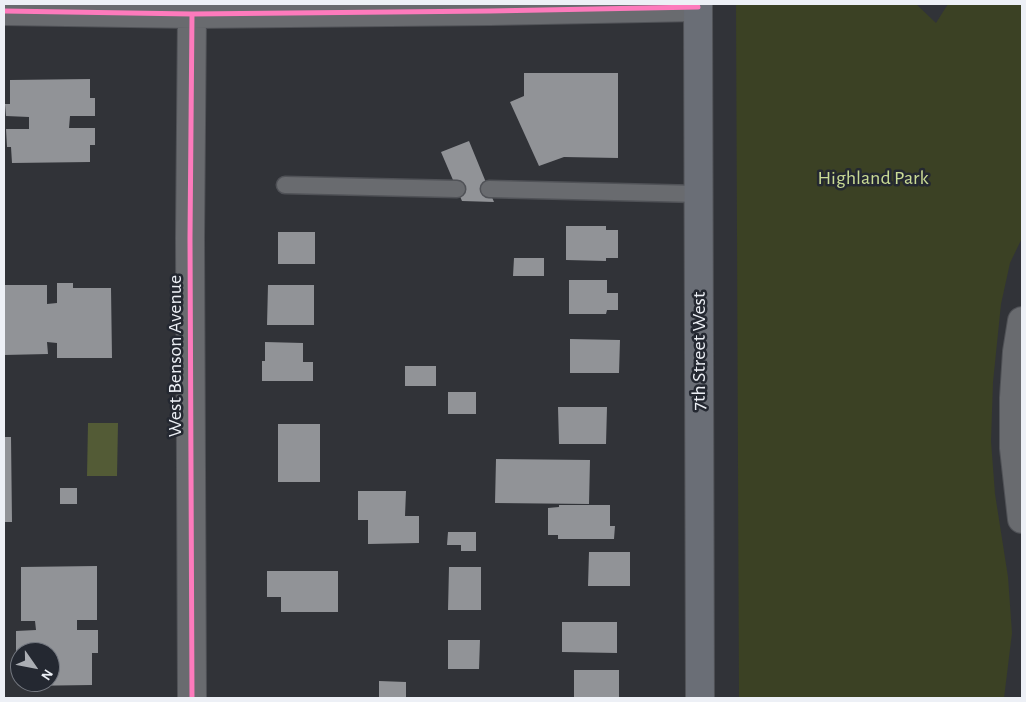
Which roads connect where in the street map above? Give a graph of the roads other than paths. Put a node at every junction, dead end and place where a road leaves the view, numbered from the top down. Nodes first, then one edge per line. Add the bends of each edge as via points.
1 (698, 5) edge
2 (4, 12) edge
3 (192, 14) junction
4 (285, 185) dead end
5 (457, 189) dead end
6 (489, 189) dead end
7 (699, 194) junction
8 (1022, 321) edge
9 (1022, 519) edge
10 (192, 698) edge
11 (700, 698) edge

1 - 3 street
1 - 7 main road, 7th Street West
2 - 3 street
3 - 10 street, West Benson Avenue
4 - 5 lane
6 - 7 lane
7 - 11 main road, 7th Street West
8 - 9 street via 1014,398 1014,448

